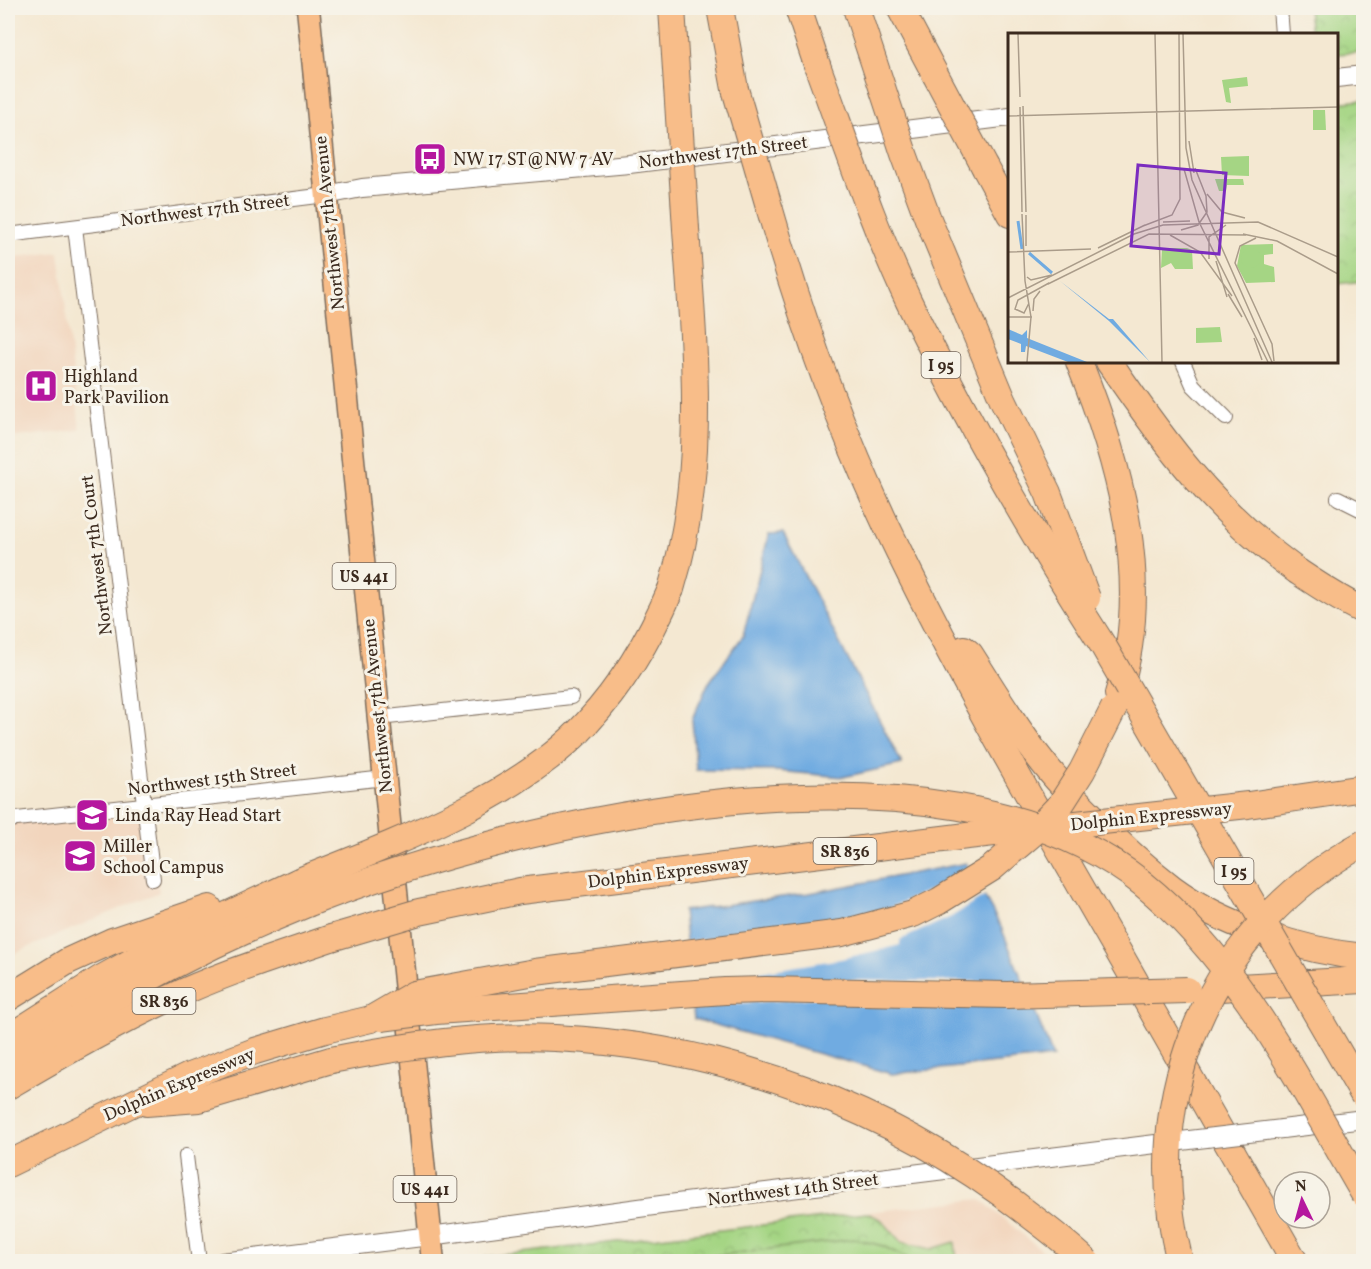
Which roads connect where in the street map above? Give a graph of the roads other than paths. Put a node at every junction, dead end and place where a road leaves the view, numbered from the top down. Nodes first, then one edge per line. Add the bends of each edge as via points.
1 (308, 8) edge
2 (672, 8) edge
3 (720, 8) edge
4 (798, 8) edge
5 (856, 8) edge
6 (900, 8) edge
7 (1280, 8) edge
8 (1282, 33) edge
9 (1364, 75) edge
10 (1338, 78) edge
11 (1008, 117) edge
12 (326, 195) junction
13 (1008, 210) edge
14 (75, 227) junction
15 (8, 235) edge
16 (1079, 363) edge
17 (1110, 363) edge
18 (1184, 363) edge
19 (1226, 418) dead end
20 (1338, 498) dead end
21 (1364, 511) edge
22 (1364, 611) edge
23 (940, 631) junction
24 (1104, 646) junction
25 (571, 697) dead end
26 (379, 718) junction
27 (385, 778) junction
28 (1364, 788) edge
29 (144, 805) junction
30 (8, 820) edge
31 (1364, 843) edge
32 (153, 879) dead end
33 (303, 893) junction
34 (1364, 957) edge
35 (1364, 980) edge
36 (8, 998) edge
37 (371, 1019) junction
38 (8, 1038) edge
39 (8, 1065) edge
40 (8, 1086) edge
41 (1364, 1096) edge
42 (128, 1105) junction
43 (1364, 1119) edge
44 (186, 1156) dead end
45 (8, 1164) edge
46 (1364, 1194) edge
47 (430, 1236) junction
48 (199, 1262) edge
49 (222, 1262) edge
50 (433, 1262) edge
51 (1087, 1262) edge
52 (1180, 1262) edge
53 (1295, 1262) edge

1 - 12 main road, Northwest 7th Avenue / US 441
2 - 33 highway, bridge via 695,376 694,467 682,554 671,589 655,626 625,676 586,725 559,749 461,812
3 - 23 highway, bridge via 735,89 787,266 833,400 886,525
4 - 24 highway, I 95, bridge via 886,250 918,320 986,449
5 - 24 highway, bridge via 928,219 1003,400 1048,492
6 - 13 highway, bridge
7 - 8 street
9 - 10 street
11 - 12 street, Northwest 17th Street via 629,164 362,188
12 - 14 street, Northwest 17th Street
12 - 26 main road, Northwest 7th Avenue / US 441
14 - 15 street, Northwest 17th Street
14 - 29 street, Northwest 7th Court
16 - 37 highway, bridge via 1124,503 1131,548 1132,613 1125,669 1114,708 1061,804 1034,833 992,868 939,901 876,926 457,985 414,994
17 - 22 highway via 1166,443 1225,511 1271,552
18 - 19 street via 1193,385
20 - 21 street
23 - 34 highway via 970,654 1016,726 1064,787 1112,837 1173,888 1214,912 1278,939
23 - 53 highway via 1028,796
24 - 41 highway, I 95, bridge
25 - 26 street
26 - 27 main road, Northwest 7th Avenue / US 441
27 - 29 street, Northwest 15th Street
27 - 47 main road, Northwest 7th Avenue / US 441
28 - 40 highway, Dolphin Expressway / SR 836, bridge via 520,891 419,912 331,938 170,998
29 - 30 street, Northwest 15th Street
29 - 32 street, Northwest 7th Court
31 - 52 highway, bridge via 1287,898 1235,956 1208,999 1185,1054 1168,1137 1170,1210
33 - 36 highway via 186,915 112,941 68,961
33 - 38 highway via 155,949
33 - 39 highway via 252,926 109,1000
33 - 46 highway, bridge via 351,887 505,840 695,806 794,798 882,799 942,805 1033,825 1075,841 1121,868 1160,899 1208,949 1278,1047
35 - 37 highway, Dolphin Expressway, bridge via 1007,995 726,991
37 - 42 highway, Dolphin Expressway via 255,1051
42 - 45 highway, Dolphin Expressway
42 - 51 highway, bridge via 199,1099 331,1060 424,1044 554,1038 634,1046 730,1065 823,1095 886,1124 998,1190
43 - 47 street, Northwest 14th Street, bridge
44 - 48 street
47 - 49 street, Northwest 14th Street
47 - 50 main road, Northwest 7th Avenue / US 441

